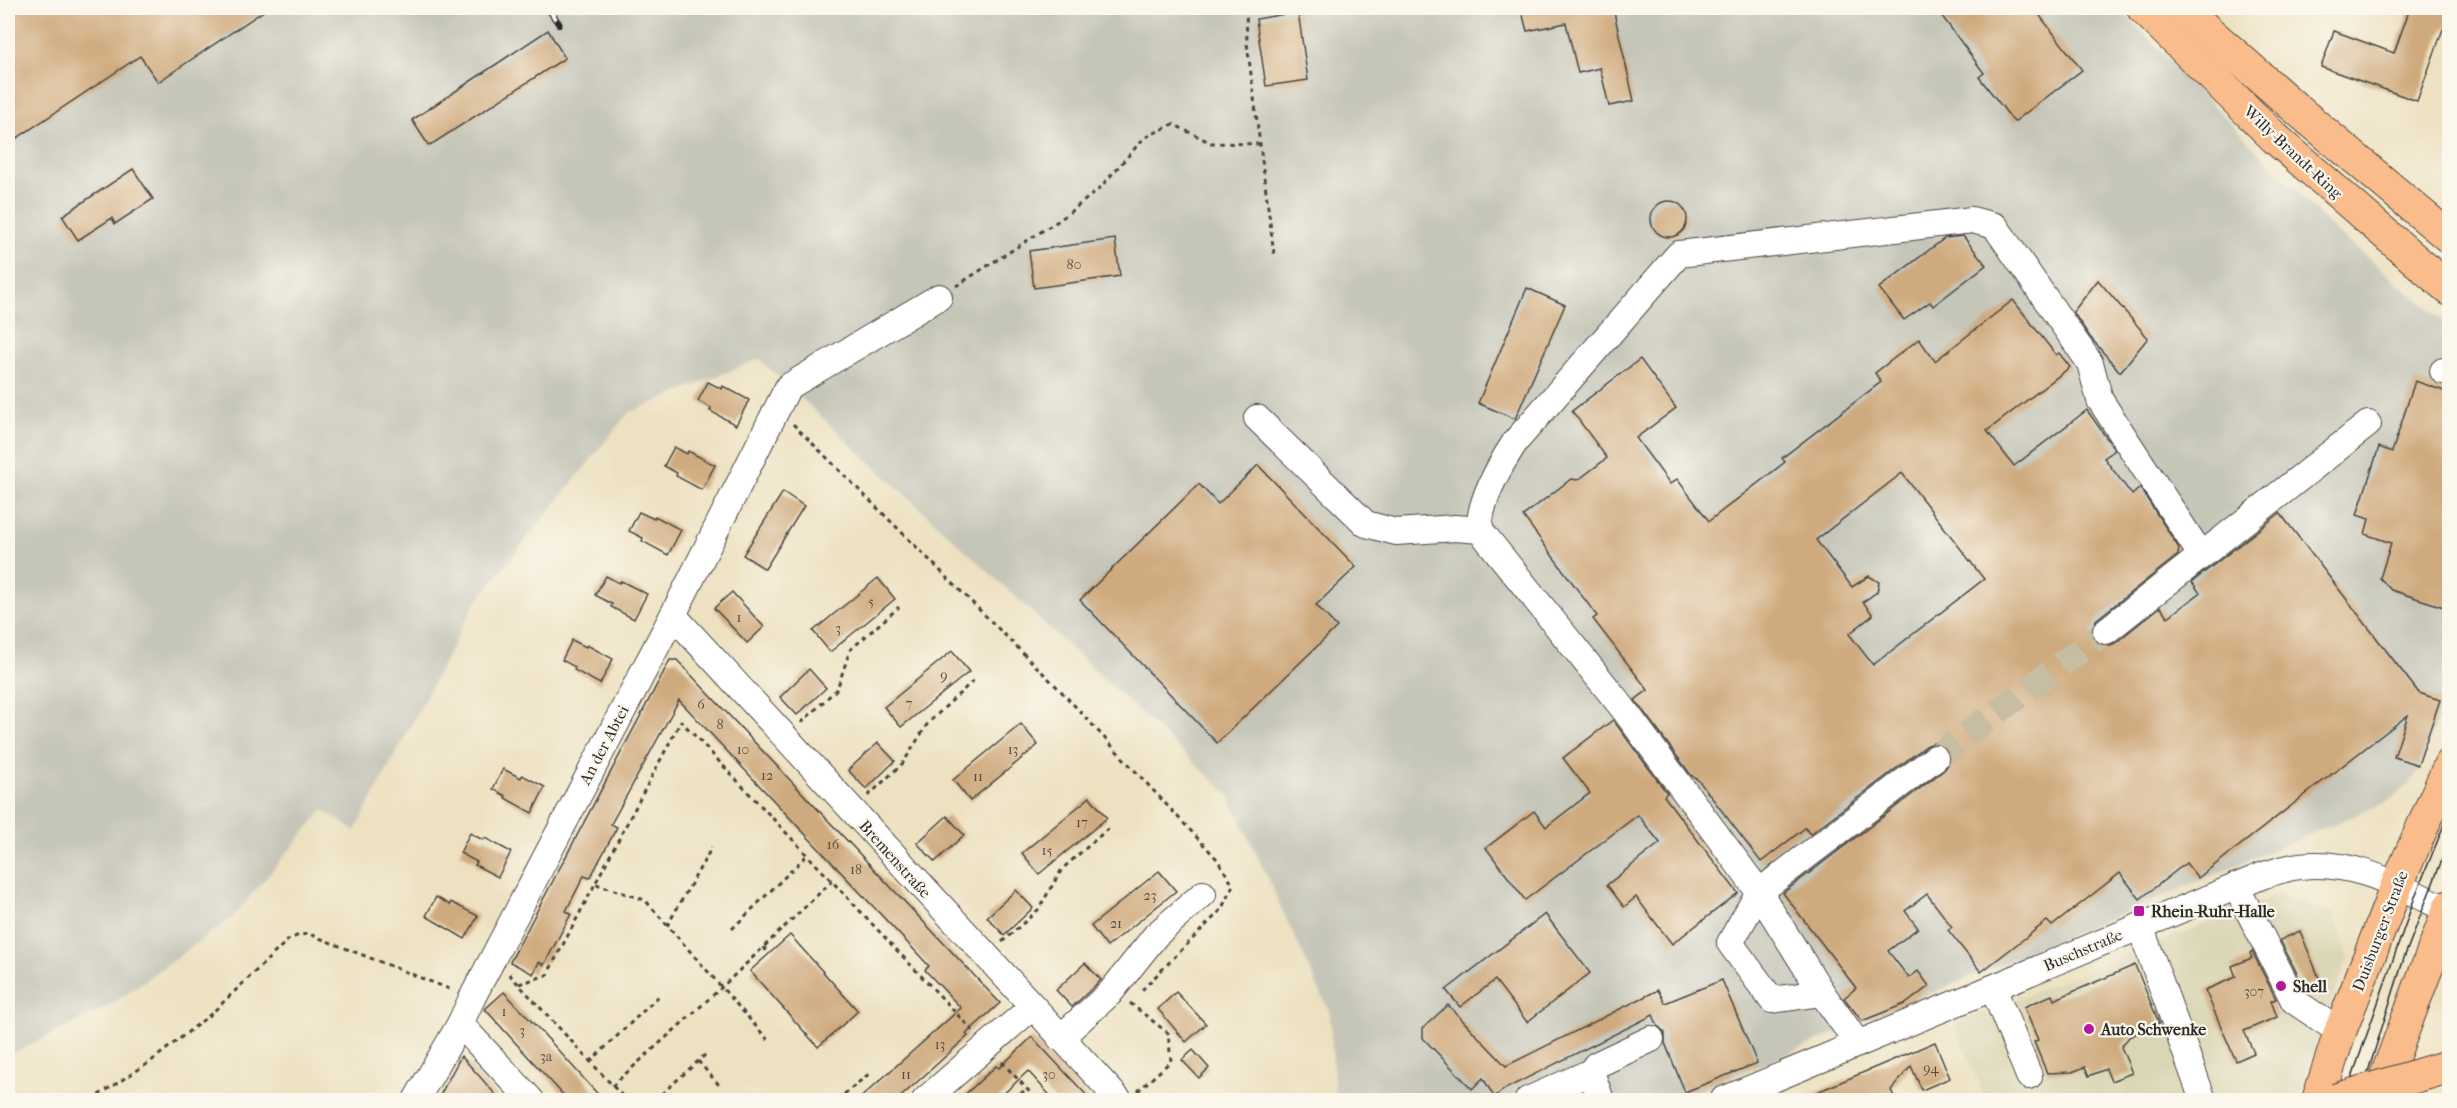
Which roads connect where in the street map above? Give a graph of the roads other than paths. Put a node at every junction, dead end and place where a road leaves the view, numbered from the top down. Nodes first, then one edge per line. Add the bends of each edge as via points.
1 (2143, 8) edge
2 (2182, 8) edge
3 (2450, 238) edge
4 (2450, 290) edge
5 (939, 297) road end
6 (1257, 418) dead end
7 (2368, 424) dead end
8 (1480, 530) junction
9 (2201, 555) junction
10 (673, 615) junction
11 (2106, 631) tunnel mouth
12 (1935, 758) tunnel mouth
13 (2450, 764) edge
14 (2397, 885) junction
15 (2236, 886) junction
16 (1759, 892) junction
17 (1203, 894) dead end
18 (2449, 908) edge
19 (2140, 926) junction
20 (1993, 988) junction
21 (1822, 993) junction
22 (1032, 1007) junction
23 (460, 1024) junction
24 (2340, 1032) junction
25 (1060, 1038) junction
26 (1651, 1039) dead end
27 (1858, 1044) junction
28 (2450, 1065) edge
29 (1591, 1072) junction
30 (2029, 1076) dead end
31 (1127, 1097) edge
32 (416, 1101) edge
33 (531, 1101) edge
34 (925, 1101) edge
35 (1528, 1101) edge
36 (1601, 1101) edge
37 (1723, 1101) edge
38 (2203, 1101) edge
39 (2318, 1101) edge
40 (2336, 1101) edge
41 (2377, 1101) edge

1 - 4 main road, Willy-Brandt-Ring via 2275,138
2 - 3 main road, Willy-Brandt-Ring
5 - 10 street, An der Abtei via 788,387
6 - 8 street via 1366,524 1396,532
7 - 9 street
8 - 9 street via 1479,518 1499,468 1515,442 1679,254 1972,220 1995,225 2073,338 2090,363 2100,400
8 - 16 street via 1622,707
9 - 11 street
10 - 22 street, Bremenstraße
10 - 23 street, An der Abtei
12 - 16 street
13 - 14 main road, Duisburger Straße
14 - 15 street, Buschstraße via 2372,873 2300,866
14 - 18 street, Buschstraße
14 - 24 main road, Duisburger Straße
15 - 19 street, Buschstraße
15 - 24 street via 2294,1001
16 - 21 street
16 - 21 street via 1730,943 1772,1000
17 - 25 street via 1156,935 1110,993
18 - 41 main road
19 - 20 street, Buschstraße
19 - 38 street
20 - 27 street, Buschstraße
20 - 30 street
21 - 27 street
22 - 25 street, Bremenstraße
22 - 34 street
23 - 32 street, An der Abtei
23 - 33 street
24 - 39 main road, Duisburger Straße
25 - 31 street, Bremenstraße
26 - 29 street via 1596,1065
27 - 37 street, Buschstraße
28 - 40 highway, bridge
29 - 35 street
29 - 36 street

